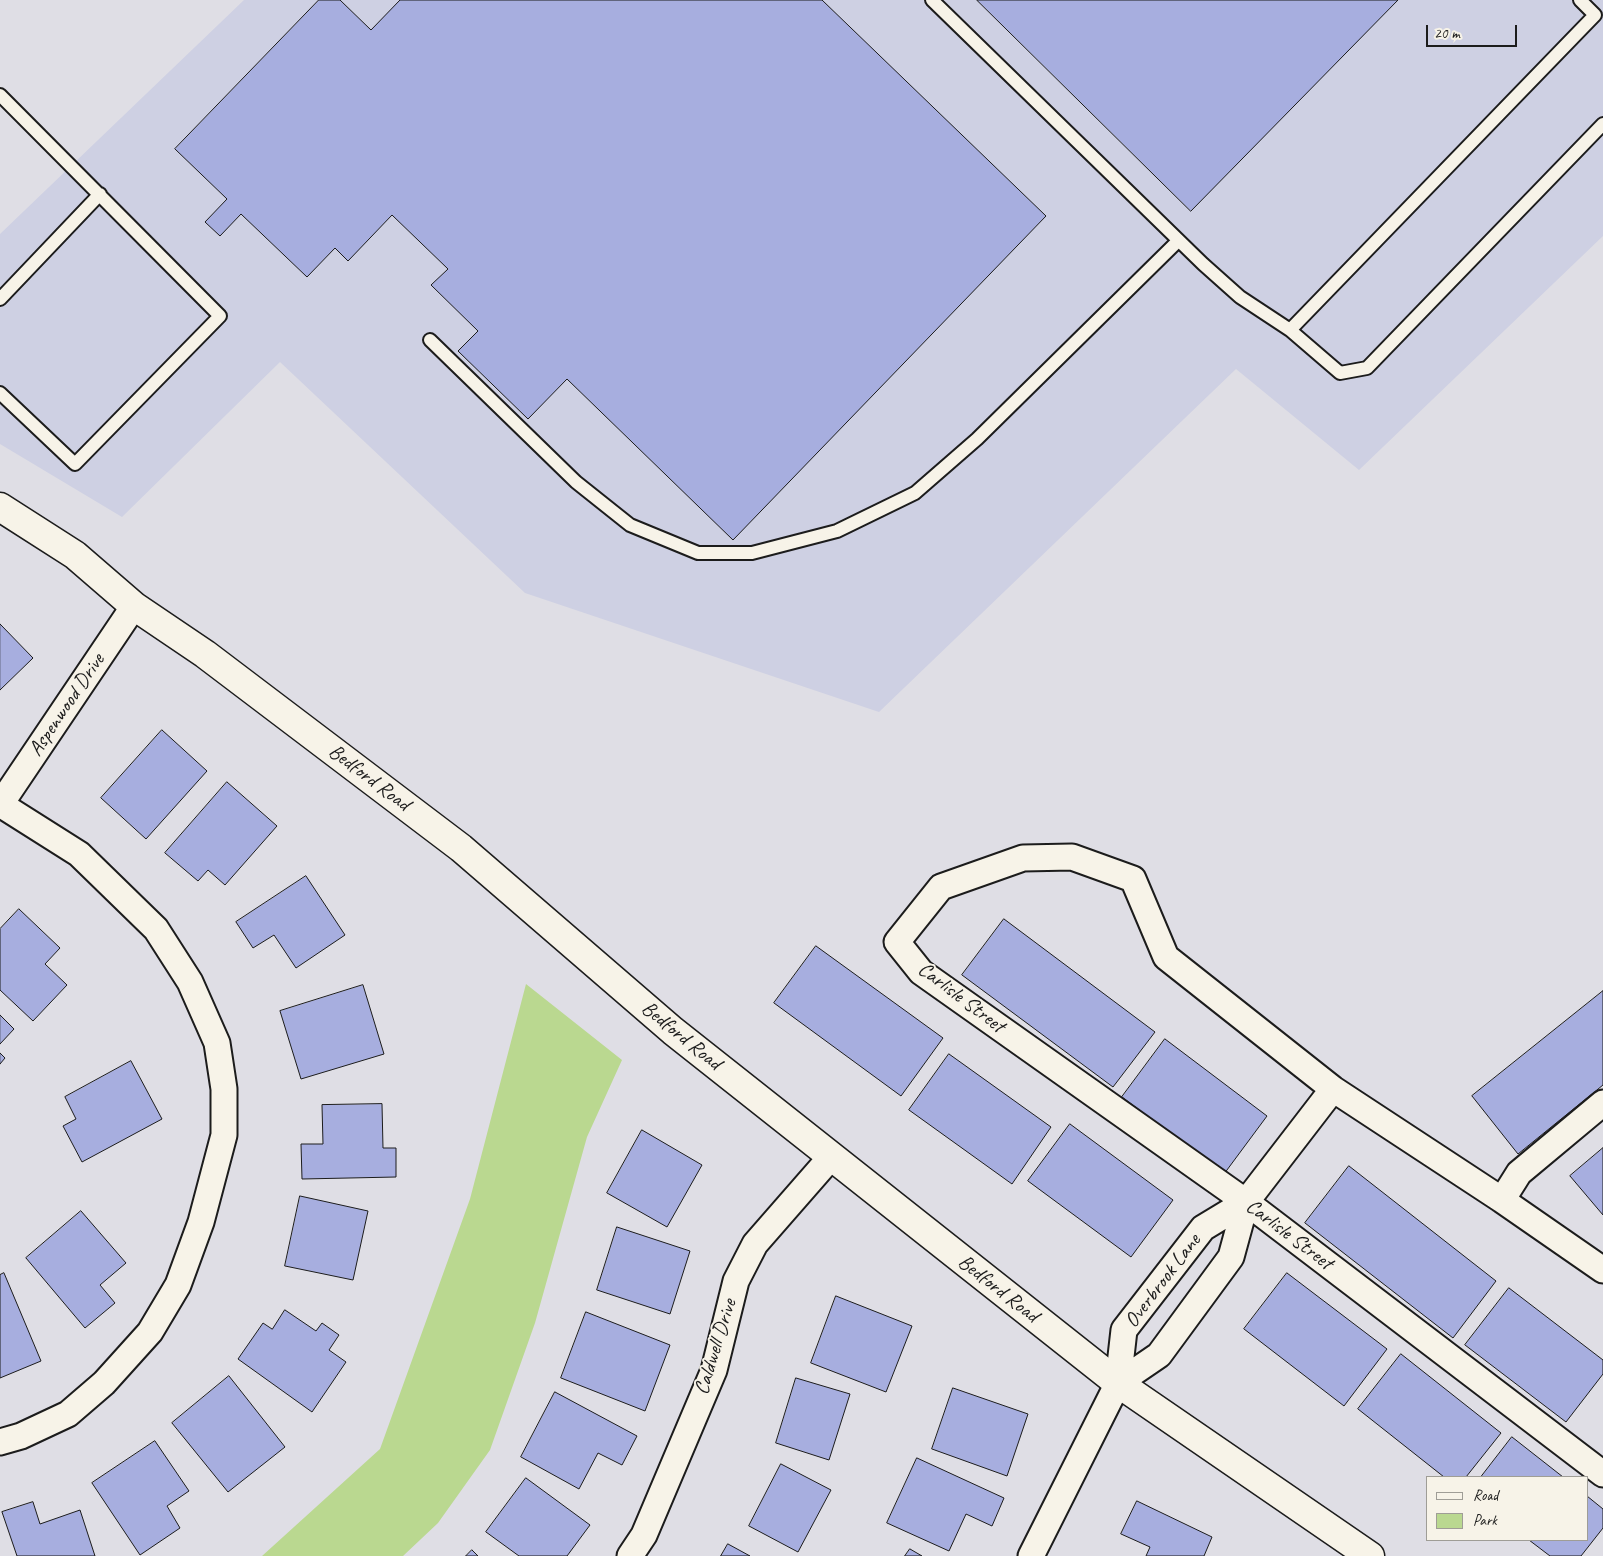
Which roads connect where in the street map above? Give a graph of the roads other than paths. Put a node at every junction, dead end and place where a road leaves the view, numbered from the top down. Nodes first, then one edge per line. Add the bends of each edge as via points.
1 (932, 0) edge
2 (1580, 0) edge
3 (1599, 19) edge
4 (0, 96) edge
5 (1603, 124) edge
6 (100, 194) junction
7 (1178, 240) junction
8 (0, 299) edge
9 (1290, 330) junction
10 (430, 340) dead end
11 (0, 393) edge
12 (0, 507) edge
13 (134, 606) junction
14 (0, 805) edge
15 (1333, 1089) junction
16 (1603, 1103) edge
17 (831, 1157) junction
18 (1502, 1200) junction
19 (1246, 1202) junction
20 (1603, 1270) edge
21 (1118, 1383) junction
22 (0, 1442) edge
23 (1603, 1474) edge
24 (630, 1556) edge
25 (1031, 1556) edge
26 (1370, 1556) edge

1 - 7 lane
2 - 3 lane
3 - 9 lane
4 - 6 lane
5 - 9 lane via 1367,368 1340,373
6 - 8 lane
6 - 11 lane via 220,316 75,464
7 - 9 lane via 1240,297
7 - 10 lane via 977,439 915,493 837,530 752,552 698,553 630,525 576,482
12 - 13 main road, Bedford Road via 75,555
13 - 14 street, Aspenwood Drive
13 - 17 main road, Bedford Road via 205,654 461,848 673,1031
14 - 22 street via 79,854 156,929 190,982 217,1043 224,1089 224,1135 201,1222 178,1285 150,1332 104,1383 68,1414
15 - 18 street, Carlisle Street
15 - 19 street, Overbrook Lane
15 - 19 street, Carlisle Street via 1166,957 1133,879 1072,857 1022,858 940,887 897,942 921,972
16 - 18 street via 1519,1173
17 - 21 main road, Bedford Road
17 - 24 street, Caldwell Drive via 756,1244 736,1281 714,1370 644,1535
18 - 20 street, Carlisle Street
19 - 21 street, Overbrook Lane via 1231,1257 1159,1355
19 - 21 street, Overbrook Lane via 1203,1228 1124,1330
19 - 23 street, Carlisle Street
21 - 25 street, Overbrook Lane
21 - 26 main road, Bedford Road

